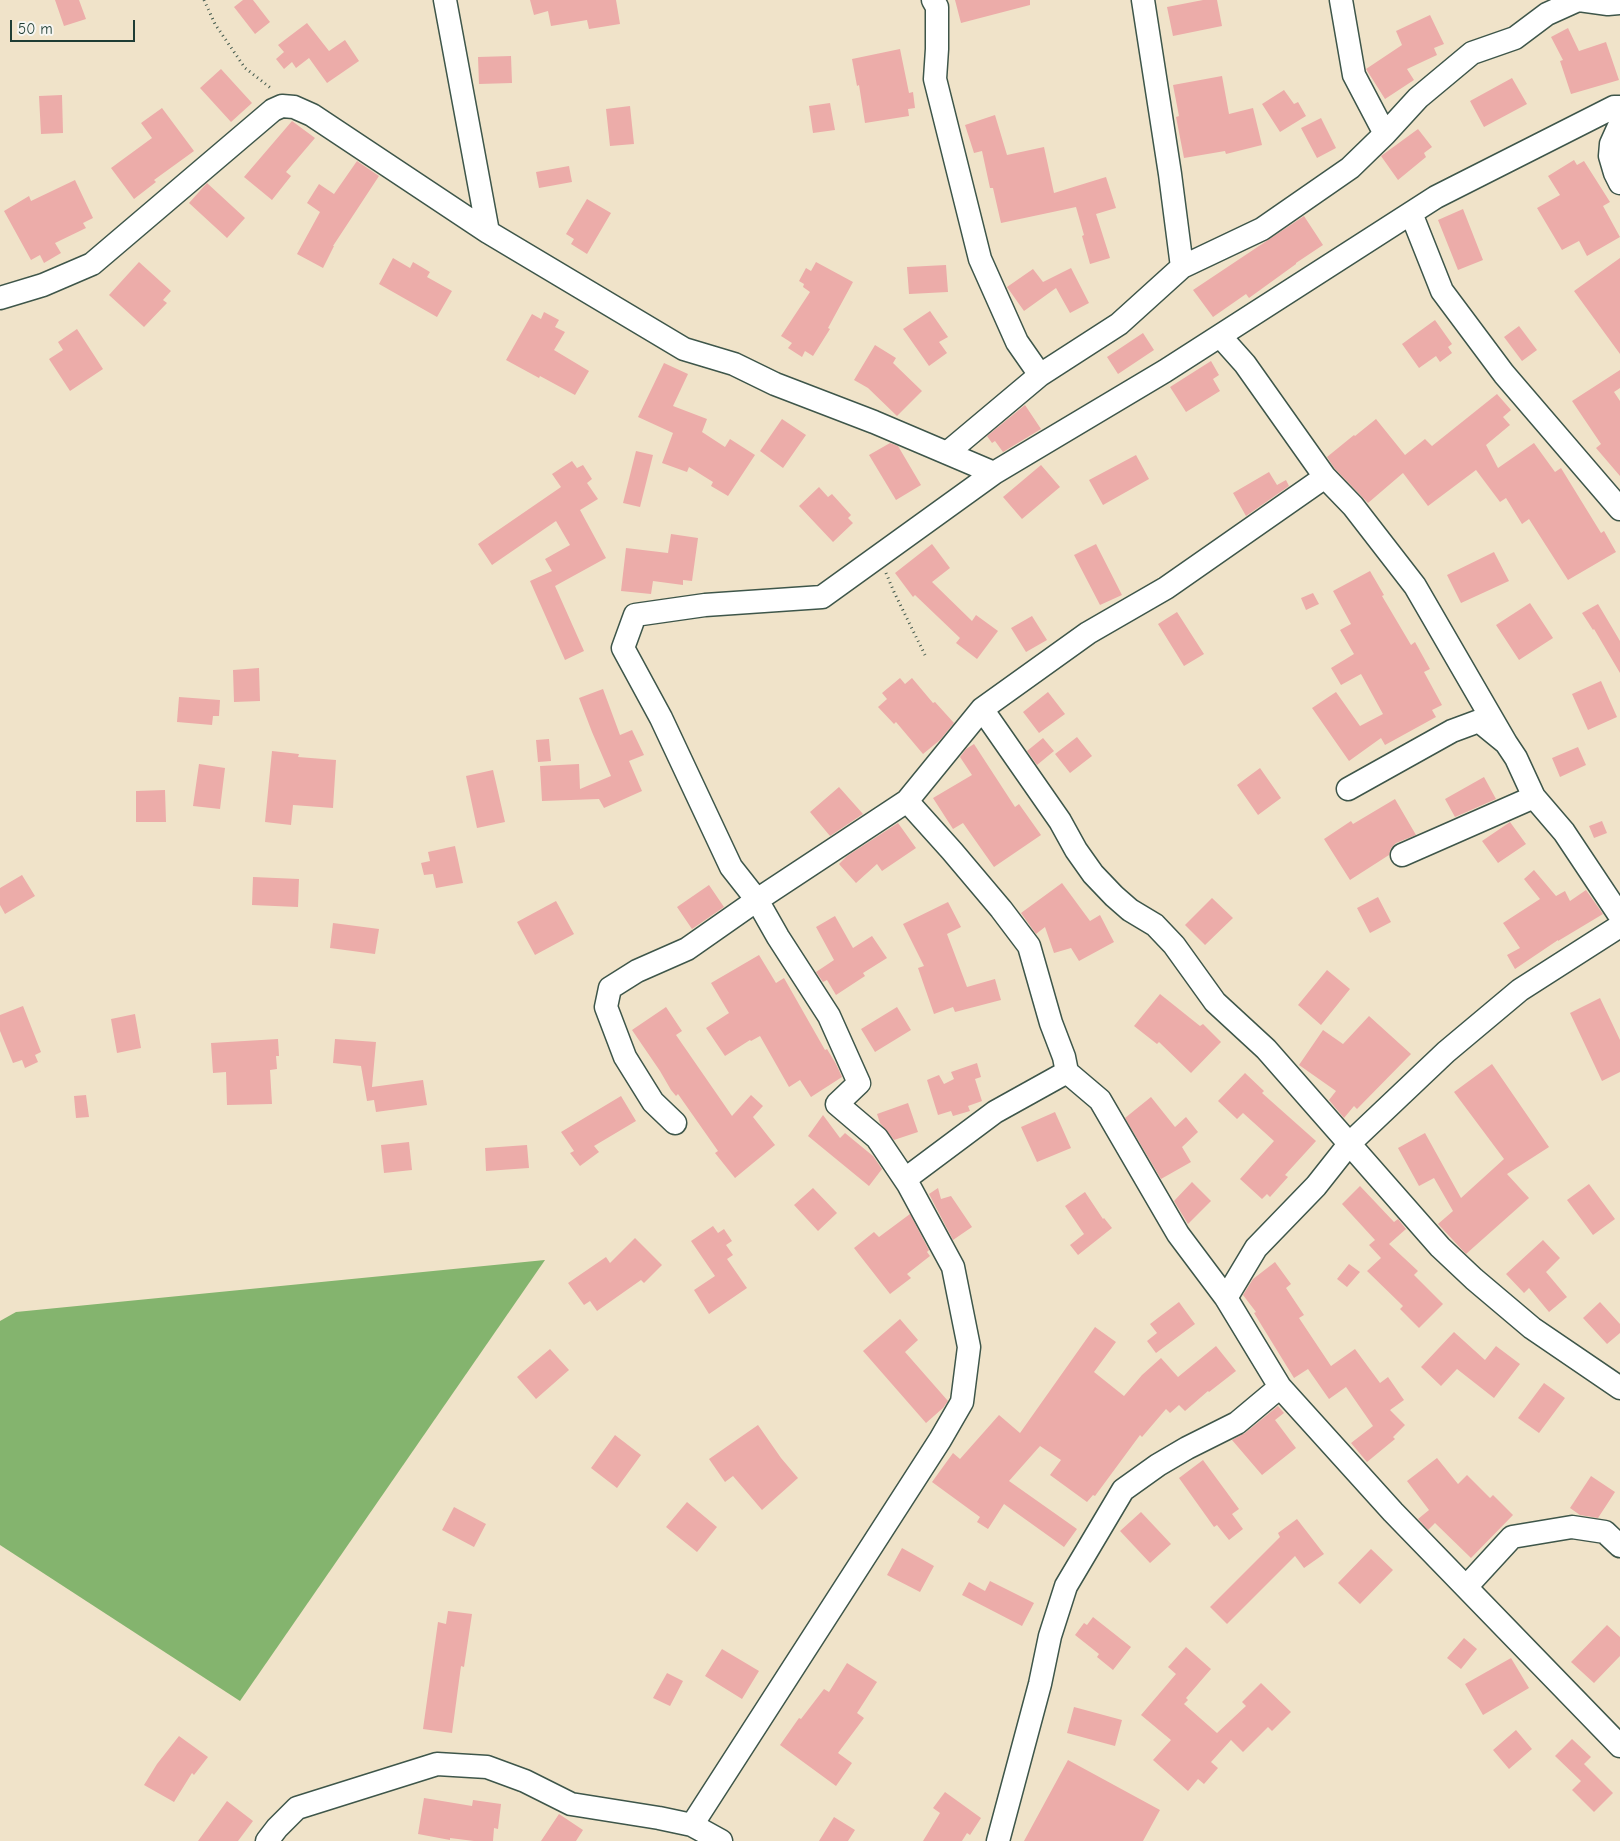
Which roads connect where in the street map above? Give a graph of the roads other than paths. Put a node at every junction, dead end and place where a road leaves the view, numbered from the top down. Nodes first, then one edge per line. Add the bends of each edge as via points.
1 (445, 0) edge
2 (933, 0) edge
3 (1143, 0) edge
4 (1341, 0) edge
5 (1579, 0) edge
6 (1620, 3) edge
7 (1620, 107) edge
8 (1620, 124) edge
9 (1385, 134) junction
10 (1620, 184) edge
11 (1411, 213) junction
12 (488, 232) junction
13 (1182, 267) junction
14 (0, 298) edge
15 (1220, 336) junction
16 (1040, 374) junction
17 (947, 453) junction
18 (994, 473) junction
19 (1325, 477) junction
20 (1620, 508) edge
21 (982, 709) junction
22 (1506, 743) junction
23 (1348, 789) dead end
24 (1534, 797) junction
25 (907, 801) junction
26 (1402, 855) dead end
27 (757, 900) junction
28 (1620, 916) edge
29 (1620, 926) edge
30 (1066, 1072) junction
31 (674, 1123) dead end
32 (1350, 1143) junction
33 (904, 1178) junction
34 (1226, 1298) junction
35 (1280, 1388) junction
36 (1620, 1388) edge
37 (1620, 1546) edge
38 (1466, 1587) junction
39 (1620, 1746) edge
40 (692, 1826) junction
41 (268, 1841) edge
42 (721, 1841) edge
43 (998, 1841) edge

1 - 12 street
2 - 16 street via 937,8 936,79 980,259 1017,342
3 - 13 street
4 - 9 street via 1354,75
5 - 6 street
5 - 9 street via 1547,14 1515,38 1472,53 1418,98
7 - 11 street via 1614,107 1436,197
8 - 10 street via 1611,144 1610,156
9 - 13 street via 1350,168 1262,229
11 - 15 street
11 - 20 street via 1442,292 1504,374
12 - 14 street via 312,115 282,106 273,110 92,264 43,285
12 - 17 street via 684,349 734,364
13 - 16 street via 1120,324
15 - 18 street
15 - 19 street via 1245,364
16 - 17 street
17 - 18 street
18 - 27 street via 822,596 705,605 635,615 623,648 661,718 731,867
19 - 21 street via 1166,588 1088,633
19 - 22 street via 1353,506 1415,586
21 - 25 street
21 - 32 street via 1093,874 1130,910 1155,925 1174,945 1215,1002 1266,1049
22 - 23 street via 1479,721 1452,730
22 - 24 street
24 - 26 street
24 - 28 street via 1564,832
25 - 27 street
25 - 30 street via 983,888 1028,946
27 - 31 street via 687,949 637,971 610,988 606,1007 625,1056 652,1102
27 - 33 street via 829,1016 859,1083 837,1104 877,1138
29 - 32 street via 1520,990 1446,1052
30 - 33 street via 995,1112
30 - 34 street via 1100,1100 1178,1234
32 - 34 street via 1316,1186 1256,1248
32 - 36 street via 1440,1247 1474,1280 1532,1328
33 - 40 street via 953,1267 969,1347 962,1402
34 - 35 street
35 - 38 street
35 - 43 street via 1237,1424 1187,1448 1122,1490 1066,1586 1050,1636
37 - 38 street via 1606,1532 1572,1527 1512,1537
38 - 39 street
40 - 41 street via 571,1804 525,1781 487,1767 437,1764 297,1808 276,1828
40 - 42 street

